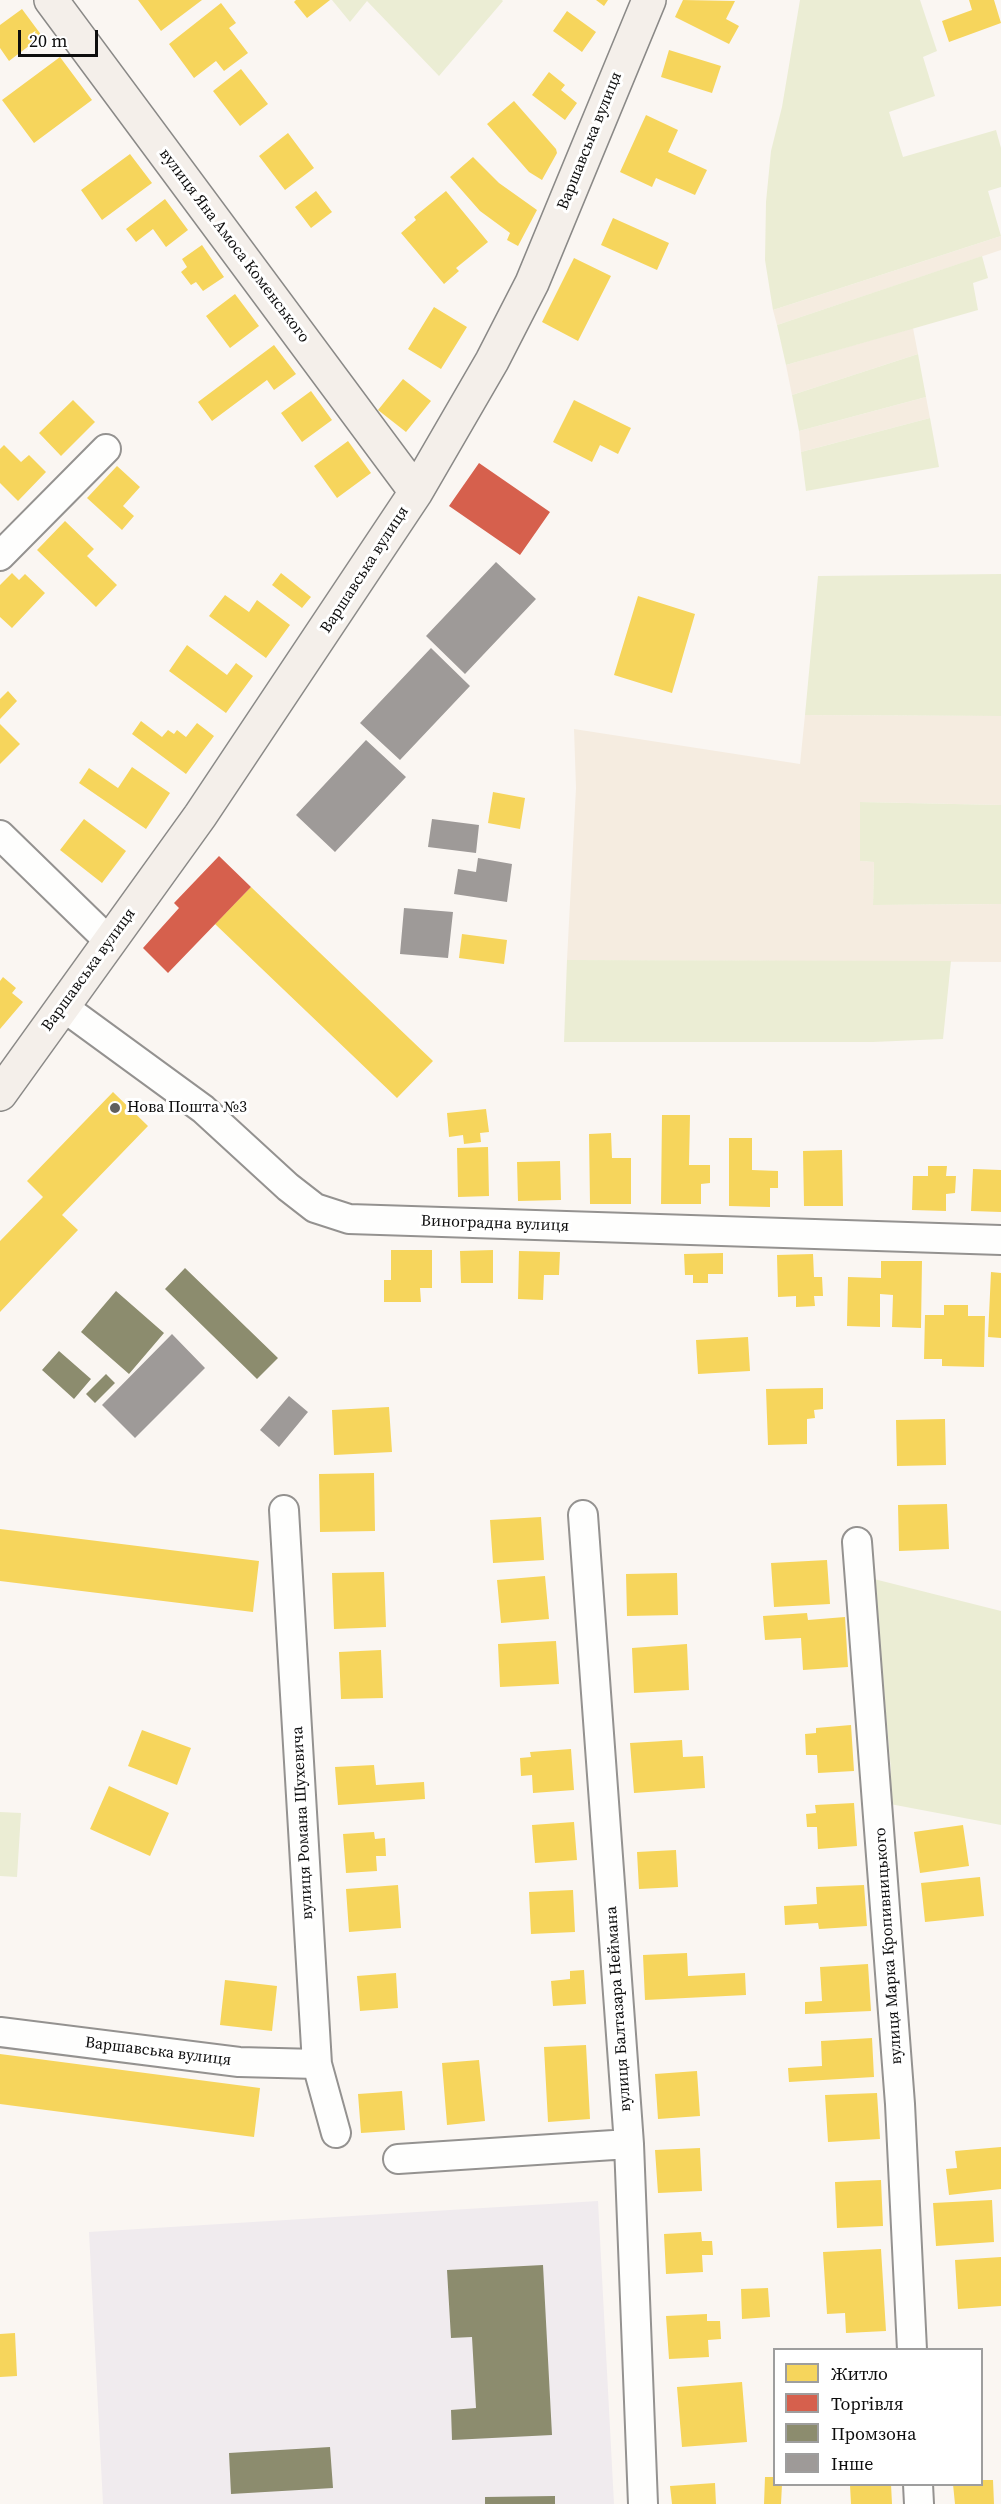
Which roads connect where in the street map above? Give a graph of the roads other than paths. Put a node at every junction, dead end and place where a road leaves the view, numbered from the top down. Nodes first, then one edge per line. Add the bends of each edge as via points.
1 (51, 0) edge
2 (649, 0) edge
3 (106, 448) dead end
4 (416, 492) junction
5 (0, 556) edge
6 (0, 835) edge
7 (110, 942) junction
8 (62, 1006) junction
9 (0, 1094) edge
10 (1001, 1240) edge
11 (284, 1510) dead end
12 (583, 1515) dead end
13 (856, 1542) dead end
14 (0, 2032) edge
15 (317, 2064) junction
16 (336, 2133) dead end
17 (629, 2144) junction
18 (398, 2158) dead end
19 (912, 2348) edge
20 (918, 2486) edge
21 (643, 2504) edge
22 (919, 2504) edge

1 - 4 street, вулиця Яна Амоса Коменського
2 - 4 street, Варшавська вулиця via 532,283
3 - 5 street
4 - 7 street, Варшавська вулиця via 201,816
6 - 7 street
7 - 8 street, Варшавська вулиця
8 - 9 street, Варшавська вулиця
8 - 10 street, Виноградна вулиця via 203,1109 315,1208 349,1219
11 - 15 street, вулиця Романа Шухевича
12 - 17 street, вулиця Балтазара Неймана
13 - 19 street, вулиця Марка Кропивницького via 900,2104
14 - 15 street, Варшавська вулиця via 240,2062
15 - 16 street, вулиця Романа Шухевича
17 - 18 street
17 - 21 street, вулиця Балтазара Неймана
20 - 22 street

